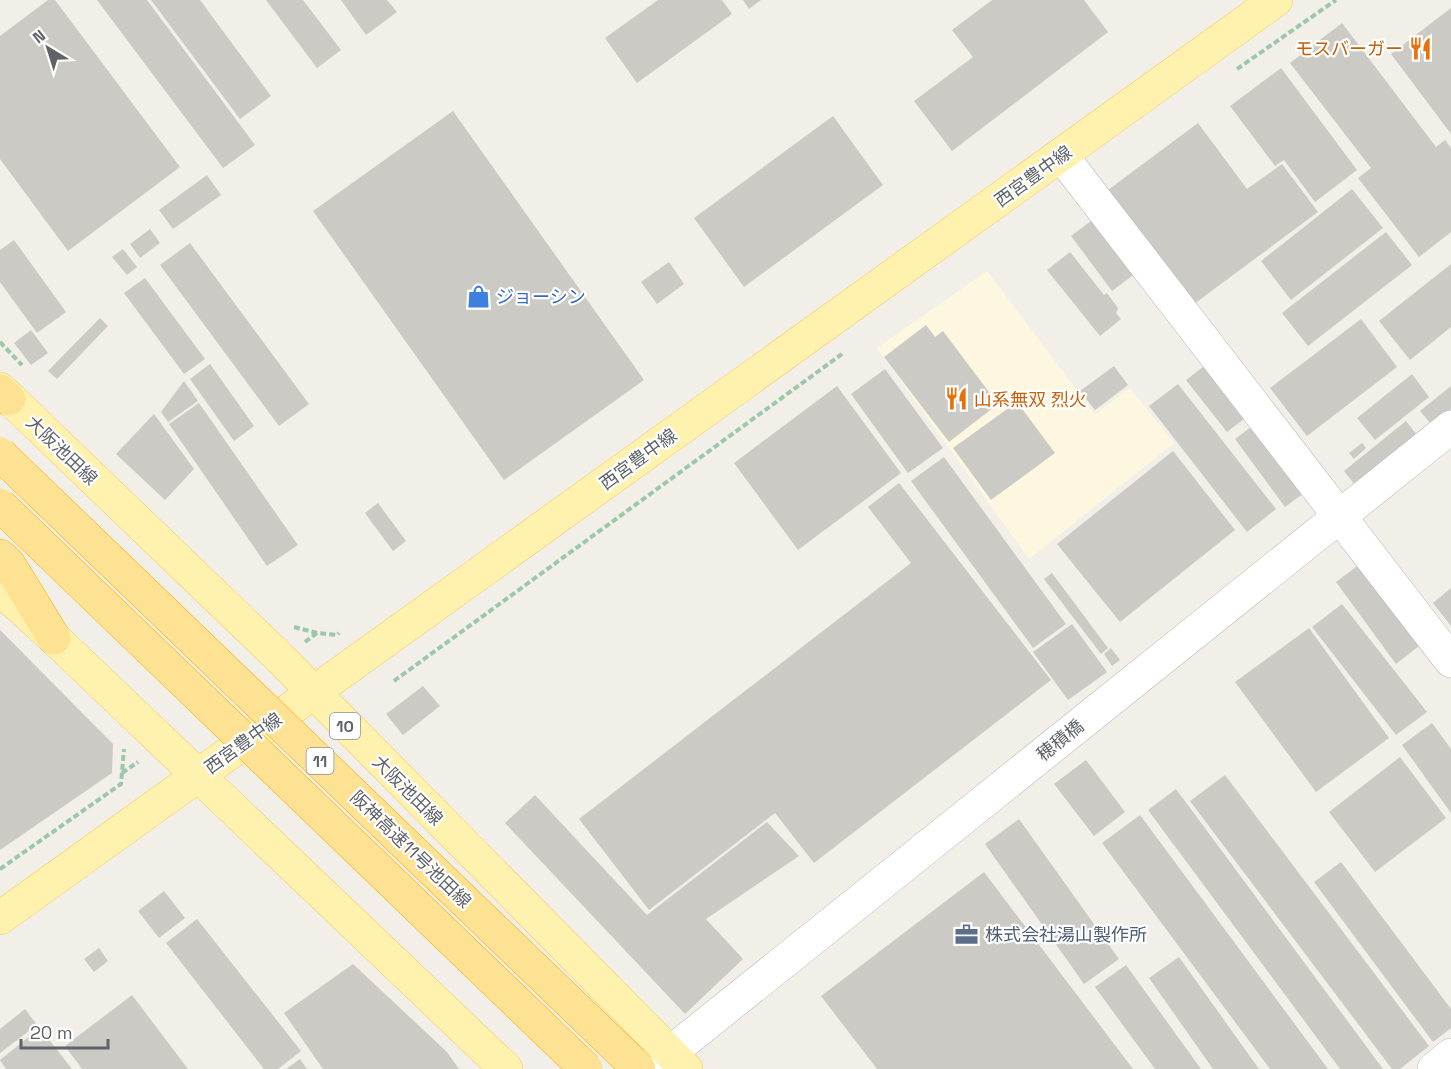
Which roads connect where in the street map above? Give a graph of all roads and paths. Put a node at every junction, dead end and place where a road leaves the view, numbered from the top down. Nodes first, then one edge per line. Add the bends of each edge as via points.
1 (1276, 0) edge
2 (1336, 0) edge
3 (1232, 74) dead end
4 (1061, 155) junction
5 (0, 342) edge
6 (848, 349) dead end
7 (25, 368) dead end
8 (3, 393) edge
9 (1451, 427) edge
10 (0, 454) edge
11 (0, 505) edge
12 (1340, 517) junction
13 (0, 555) edge
14 (0, 589) edge
15 (288, 625) dead end
16 (342, 630) dead end
17 (54, 638) junction
18 (1451, 661) edge
19 (394, 681) dead end
20 (312, 693) junction
21 (125, 743) dead end
22 (197, 777) junction
23 (0, 868) edge
24 (0, 918) edge
25 (1451, 1055) edge
26 (668, 1064) edge
27 (506, 1069) edge
28 (586, 1069) edge
29 (639, 1069) edge
30 (1434, 1069) edge

1 - 4 main road, 西宮豊中線
2 - 3 path
4 - 12 street
4 - 20 main road, 西宮豊中線
5 - 7 path
6 - 19 path
8 - 20 main road, 大阪池田線 / 10
9 - 12 street, 穂積橋
10 - 29 highway, 阪神高速11号池田線 / 11, bridge
11 - 28 highway, 阪神高速11号池田線 / 11, bridge
12 - 18 street
12 - 26 street, 穂積橋
13 - 17 highway
14 - 17 main road
15 - 16 path via 317,633 337,634
17 - 22 main road
20 - 22 main road, 西宮豊中線
20 - 26 main road, 大阪池田線 / 10
21 - 23 path via 120,784
22 - 24 main road, 西宮豊中線
22 - 27 main road
25 - 30 street

